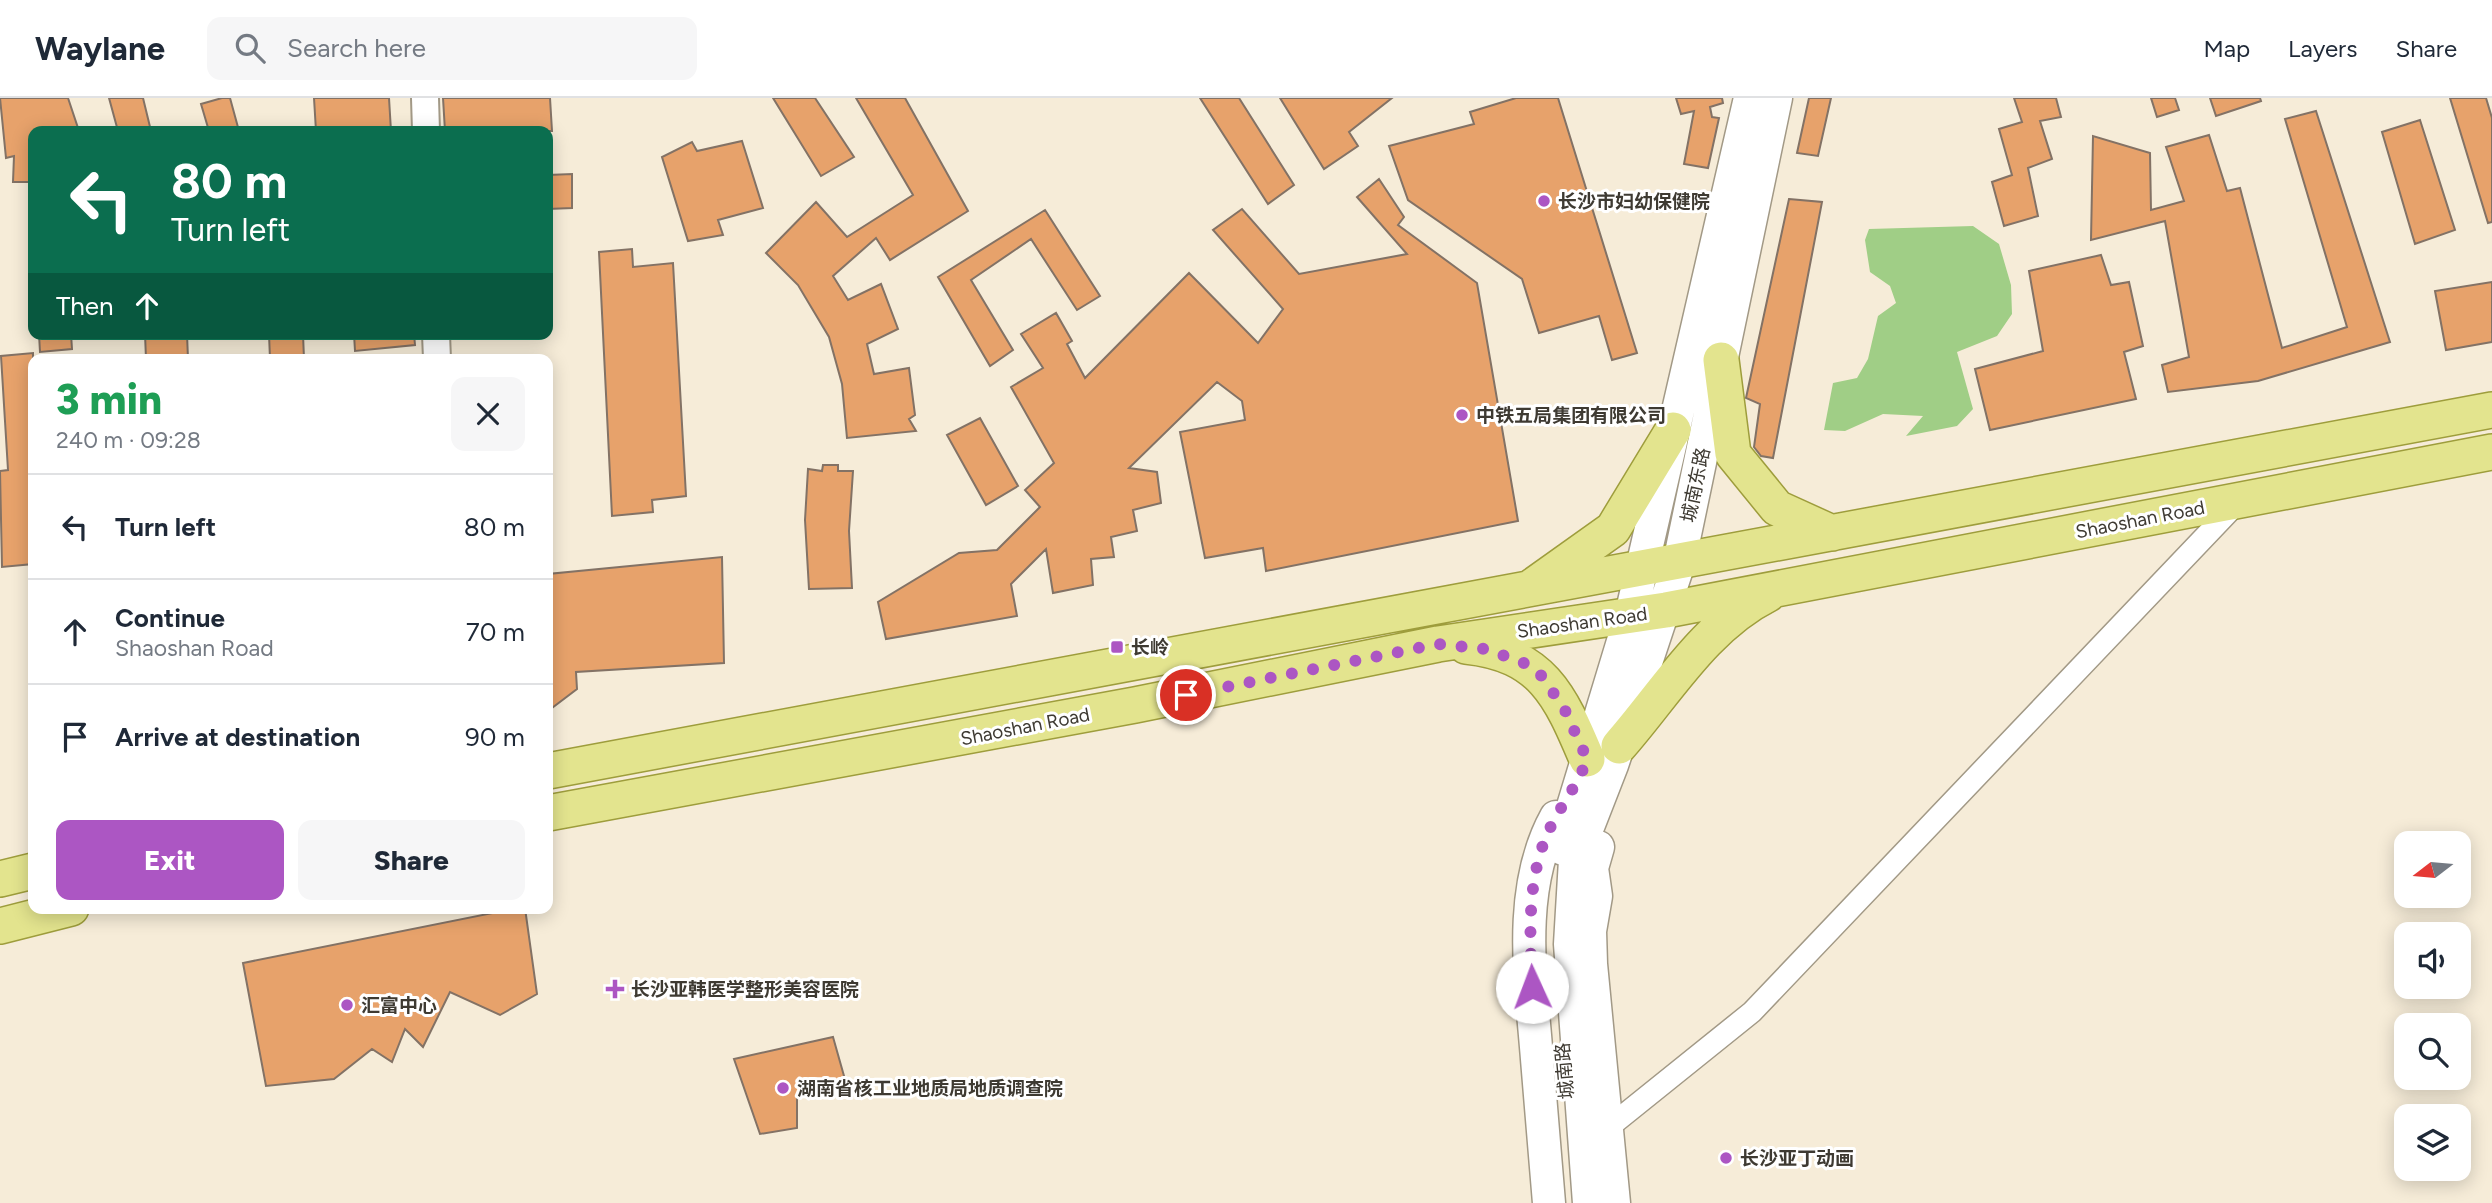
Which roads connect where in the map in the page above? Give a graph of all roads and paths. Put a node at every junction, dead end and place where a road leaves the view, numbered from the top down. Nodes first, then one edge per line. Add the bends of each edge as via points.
1 (425, 98) edge
2 (1750, 98) edge
3 (1776, 98) edge
4 (426, 126) edge
5 (1721, 360) junction
6 (2492, 410) edge
7 (1673, 430) junction
8 (2492, 452) edge
9 (2240, 500) junction
10 (1832, 533) junction
11 (1679, 563) junction
12 (1640, 570) junction
13 (1780, 588) junction
14 (1526, 591) junction
15 (1666, 610) junction
16 (1631, 615) junction
17 (1438, 644) junction
18 (1601, 759) junction
19 (553, 770) edge
20 (553, 812) edge
21 (1569, 857) junction
22 (28, 872) edge
23 (0, 879) edge
24 (47, 914) edge
25 (0, 926) edge
26 (1609, 1127) junction
27 (1549, 1203) edge
28 (1575, 1203) edge
29 (1589, 1203) edge
30 (1614, 1203) edge

1 - 4 street
2 - 7 main road, 城南东路
3 - 5 main road, 城南东路
5 - 10 main road via 1733,454 1777,508
5 - 11 main road, 城南东路
6 - 10 main road, Shaoshan Road
7 - 12 main road, 城南东路
7 - 14 main road via 1613,529
8 - 9 main road, Shaoshan Road
9 - 13 main road, Shaoshan Road
9 - 26 street via 1752,1012
10 - 11 main road, Shaoshan Road
11 - 12 main road, Shaoshan Road
11 - 15 main road, 城南东路
12 - 14 main road, Shaoshan Road
12 - 16 main road, 城南东路
13 - 15 main road, Shaoshan Road
13 - 18 main road via 1732,620 1684,664
14 - 19 main road, Shaoshan Road
15 - 16 main road, Shaoshan Road
15 - 18 main road, 城南东路
16 - 17 main road, Shaoshan Road
16 - 18 main road, 城南东路
17 - 18 main road via 1486,649 1540,674
17 - 20 main road, Shaoshan Road
18 - 21 main road, 城南东路
18 - 26 main road via 1604,826 1592,868 1596,896 1590,931
18 - 27 main road via 1550,828 1536,874 1530,920
21 - 28 main road, 城南路 via 1557,893 1557,972
21 - 29 main road via 1570,944
22 - 23 main road
24 - 25 main road
26 - 30 main road

